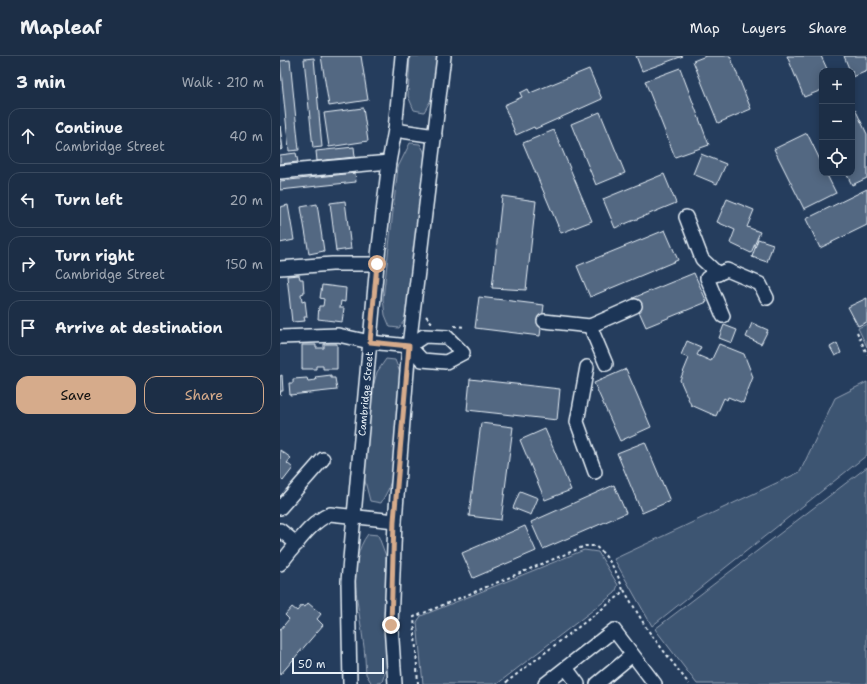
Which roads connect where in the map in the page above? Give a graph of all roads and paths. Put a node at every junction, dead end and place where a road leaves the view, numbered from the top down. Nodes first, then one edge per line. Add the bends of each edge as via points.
1 (402, 56) edge
2 (444, 56) edge
3 (394, 130) junction
4 (435, 136) junction
5 (389, 162) junction
6 (280, 172) edge
7 (686, 217) dead end
8 (377, 264) junction
9 (280, 268) edge
10 (718, 274) junction
11 (767, 298) dead end
12 (635, 306) dead end
13 (723, 316) dead end
14 (544, 321) dead end
15 (590, 326) junction
16 (857, 332) dead end
17 (280, 337) edge
18 (370, 342) junction
19 (409, 346) junction
20 (867, 354) edge
21 (606, 364) dead end
22 (587, 367) dead end
23 (322, 458) dead end
24 (595, 472) dead end
25 (280, 508) edge
26 (355, 516) junction
27 (394, 521) junction
28 (280, 530) edge
29 (297, 544) junction
30 (280, 564) edge
31 (623, 590) junction
32 (632, 656) junction
33 (566, 668) junction
34 (653, 683) edge
35 (350, 684) edge
36 (395, 684) edge
37 (418, 684) edge
38 (504, 684) edge
39 (545, 684) edge
40 (578, 684) edge
41 (597, 684) edge
42 (689, 684) edge

1 - 3 street, Cambridge Street
2 - 4 street
3 - 4 street
3 - 5 street, Cambridge Street
4 - 19 street
5 - 6 street
5 - 8 street, Cambridge Street
7 - 10 street via 702,260
8 - 9 street
8 - 18 street, Cambridge Street
10 - 11 street via 727,270 760,284
10 - 13 street via 707,278
12 - 15 street
14 - 15 street
15 - 21 street
16 - 20 path
17 - 18 street via 338,335
18 - 19 street
18 - 26 street, Cambridge Street
19 - 27 street
22 - 24 street via 577,422
23 - 25 street
26 - 27 street
26 - 29 street via 330,514 322,518
26 - 35 street, Cambridge Street via 348,581
27 - 36 street via 391,625
28 - 29 street
29 - 30 street
31 - 37 path via 618,576 602,552 595,546 585,546 414,617
31 - 38 path via 619,596
31 - 42 path via 647,629
32 - 33 street via 614,630
32 - 34 street
32 - 41 street
33 - 39 street
33 - 40 street

